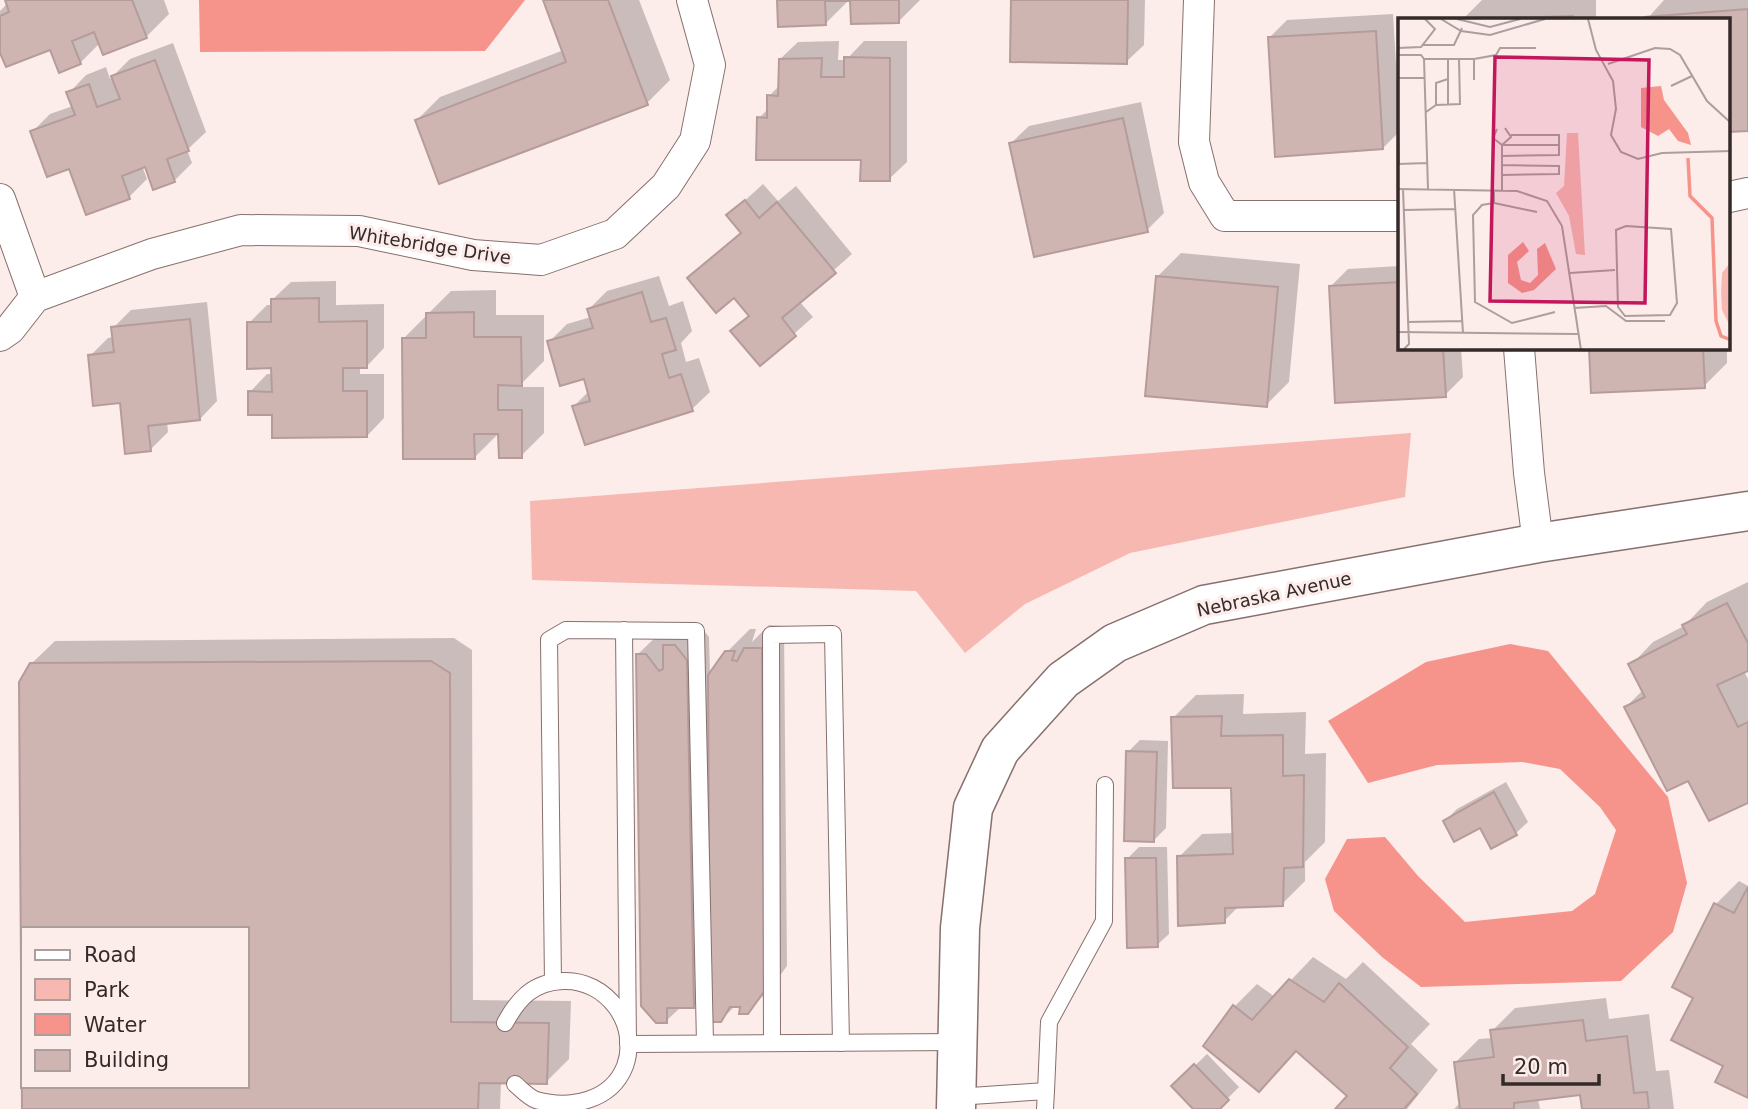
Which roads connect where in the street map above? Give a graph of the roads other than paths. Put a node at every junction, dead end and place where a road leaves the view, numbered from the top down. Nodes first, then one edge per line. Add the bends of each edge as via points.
1 (692, 0) edge
2 (1199, 0) edge
3 (1748, 193) edge
4 (1730, 197) edge
5 (0, 199) edge
6 (1398, 216) edge
7 (35, 297) junction
8 (0, 336) edge
9 (1519, 350) edge
10 (1748, 511) edge
11 (1538, 543) junction
12 (624, 631) junction
13 (1105, 785) dead end
14 (553, 982) junction
15 (505, 1023) dead end
16 (958, 1042) junction
17 (705, 1043) junction
18 (772, 1043) junction
19 (841, 1043) junction
20 (628, 1044) junction
21 (515, 1084) dead end
22 (1045, 1091) junction
23 (956, 1103) edge
24 (1045, 1109) edge

1 - 7 street, Whitebridge Drive via 710,65 695,141 666,186 615,234 541,260 473,255 359,231 241,230 152,254
2 - 6 street via 1194,142 1204,182 1225,216
3 - 4 street
5 - 7 street
7 - 8 street
9 - 11 street
10 - 11 street, Nebraska Avenue
11 - 16 street, Nebraska Avenue via 1204,605 1115,643 1063,680 1000,750 973,808 960,929
12 - 14 lane via 566,630 550,640
12 - 17 lane via 696,631
12 - 20 lane
13 - 22 lane via 1104,921 1049,1022
14 - 15 lane via 532,989
14 - 20 lane via 589,985 605,995 622,1017
16 - 19 lane
16 - 23 street, Nebraska Avenue
17 - 18 lane
17 - 20 lane
18 - 19 lane
18 - 19 lane via 771,635 833,634
20 - 21 lane via 625,1066 613,1085 597,1099 576,1107 554,1107
22 - 23 lane
22 - 24 lane

